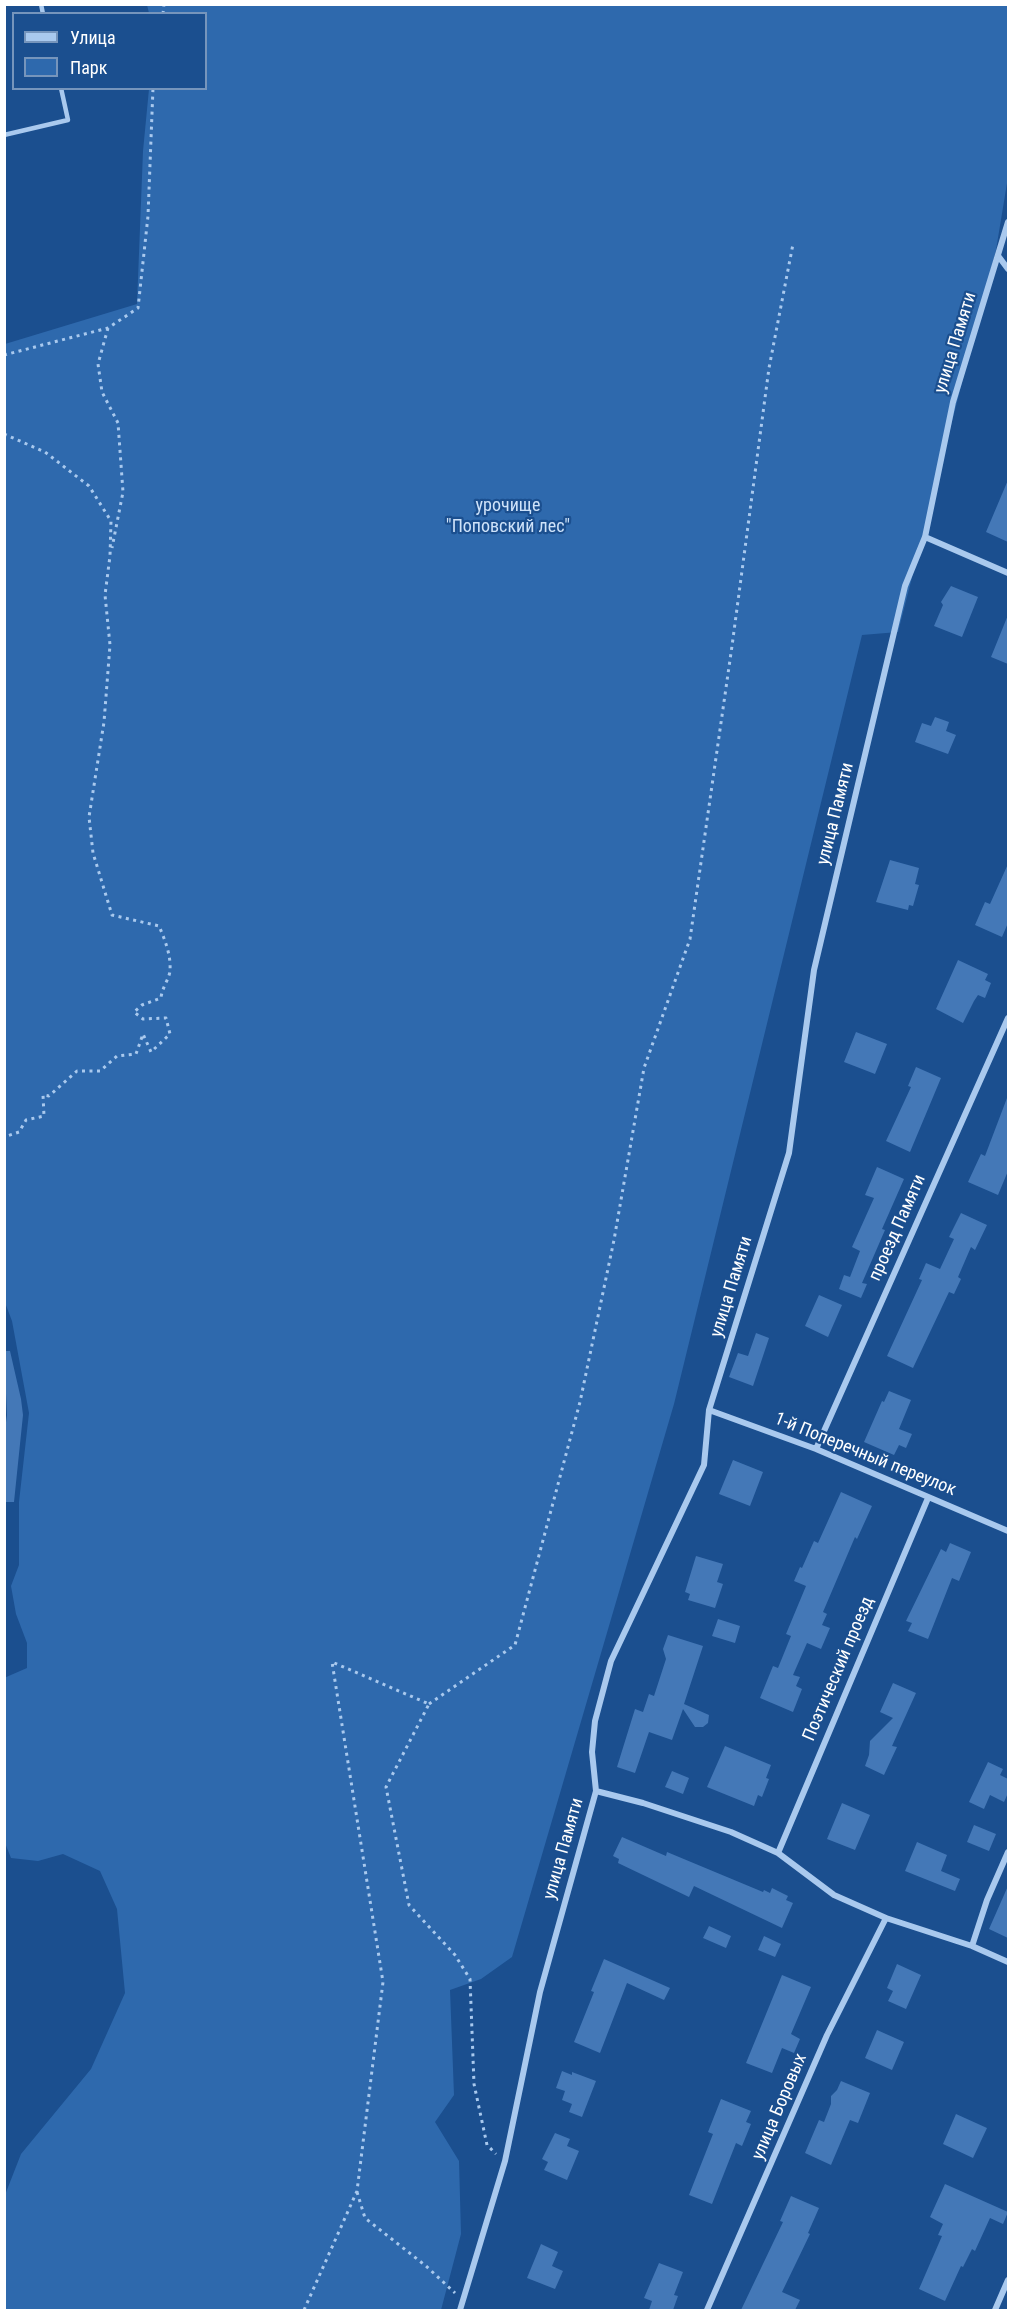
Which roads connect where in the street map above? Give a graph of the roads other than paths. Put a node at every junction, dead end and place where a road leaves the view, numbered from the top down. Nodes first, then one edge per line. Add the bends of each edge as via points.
1 (61, 90) edge
2 (4, 135) edge
3 (1008, 222) edge
4 (999, 257) junction
5 (1008, 269) edge
6 (925, 537) junction
7 (1008, 573) edge
8 (1008, 1018) edge
9 (709, 1410) junction
10 (816, 1449) junction
11 (928, 1498) junction
12 (1008, 1531) edge
13 (596, 1791) junction
14 (1008, 1852) edge
15 (778, 1853) junction
16 (886, 1918) junction
17 (972, 1946) junction
18 (1008, 1962) edge
19 (1008, 2280) edge
20 (460, 2310) edge
21 (707, 2310) edge
22 (995, 2310) edge

1 - 2 lane via 68,120
3 - 4 street, улица Памяти
4 - 5 street
4 - 6 street, улица Памяти via 953,402
6 - 7 street
6 - 9 street, улица Памяти via 905,586 814,970 789,1153
8 - 10 street, проезд Памяти
9 - 10 street, 1-й Поперечный переулок
9 - 13 street, улица Памяти via 704,1465 611,1661 595,1722 592,1752
10 - 11 street, 1-й Поперечный переулок
11 - 12 street, 1-й Поперечный переулок
11 - 15 street, Поэтический проезд
13 - 15 street via 731,1832
13 - 20 street, улица Памяти via 540,1992 505,2162
14 - 17 street
15 - 16 street via 834,1895
16 - 17 street
16 - 21 street, улица Боровых via 827,2035
17 - 18 street
19 - 22 street

